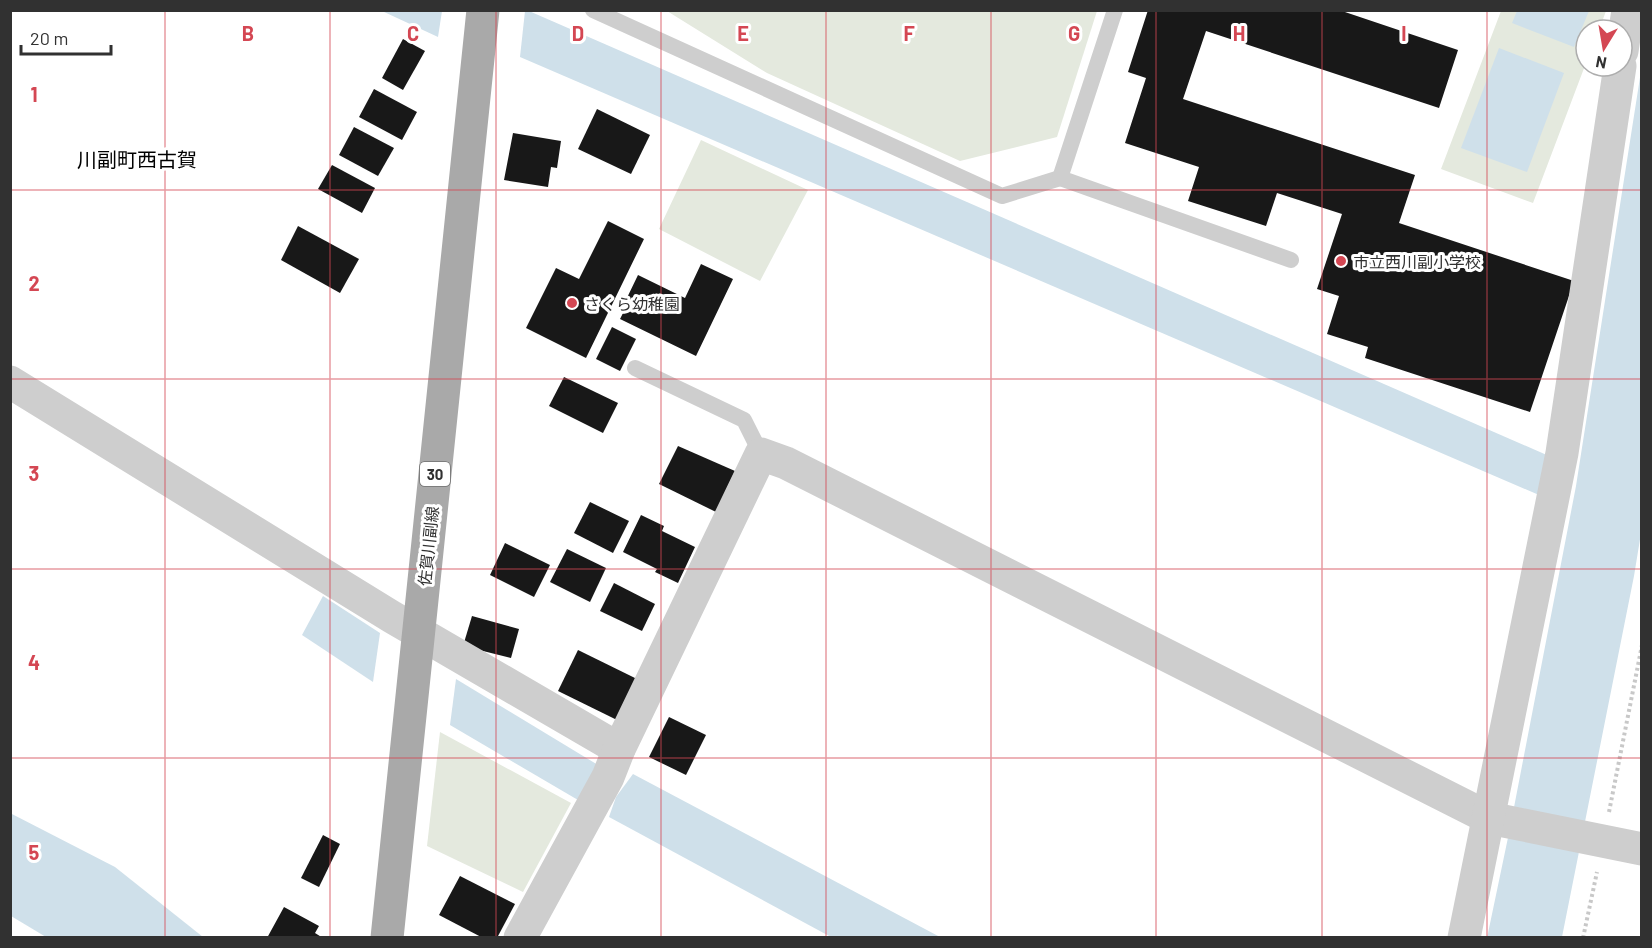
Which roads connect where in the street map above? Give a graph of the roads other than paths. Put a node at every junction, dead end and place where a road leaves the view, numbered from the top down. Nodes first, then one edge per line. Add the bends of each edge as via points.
1 (483, 10) edge
2 (593, 10) edge
3 (1115, 10) edge
4 (1618, 78) edge
5 (1060, 178) junction
6 (1291, 260) dead end
7 (635, 368) dead end
8 (10, 382) edge
9 (761, 454) junction
10 (419, 631) junction
11 (619, 749) junction
12 (1489, 818) junction
13 (1641, 849) edge
14 (387, 938) edge
15 (520, 938) edge
16 (1464, 938) edge

1 - 10 main road, 佐賀川副線 / 30
2 - 5 lane via 1002,196
3 - 5 lane
4 - 12 street via 1562,453
5 - 6 lane
7 - 9 lane via 744,420
8 - 10 street
9 - 11 street
9 - 12 street via 786,463
10 - 11 street
10 - 14 main road, 佐賀川副線 / 30
11 - 15 street via 608,777
12 - 13 street
12 - 16 street

